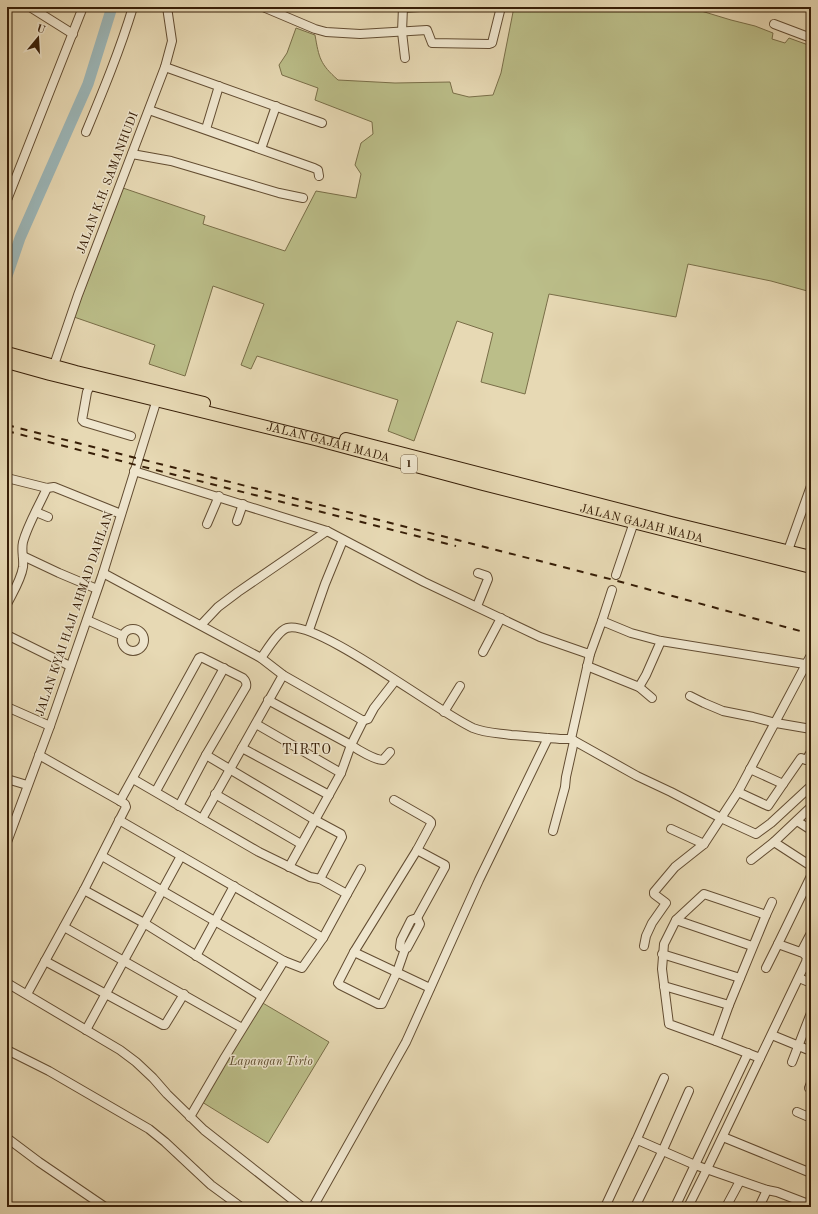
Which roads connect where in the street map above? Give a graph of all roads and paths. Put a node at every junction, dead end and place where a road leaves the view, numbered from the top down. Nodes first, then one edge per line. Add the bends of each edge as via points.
1 (30, 7) edge
2 (83, 7) edge
3 (133, 7) edge
4 (167, 7) edge
5 (263, 7) edge
6 (420, 7) edge
7 (501, 7) edge
8 (403, 8) edge
9 (774, 24) dead end
10 (402, 32) junction
11 (73, 34) junction
12 (811, 38) edge
13 (405, 58) dead end
14 (165, 67) junction
15 (219, 86) junction
16 (276, 106) junction
17 (149, 110) junction
18 (322, 123) dead end
19 (206, 129) junction
20 (86, 132) dead end
21 (261, 148) junction
22 (132, 154) junction
23 (319, 176) dead end
24 (303, 198) dead end
25 (7, 200) edge
26 (7, 353) edge
27 (7, 362) edge
28 (54, 365) junction
29 (91, 384) junction
30 (158, 396) junction
31 (223, 411) junction
32 (131, 436) dead end
33 (134, 471) junction
34 (7, 478) edge
35 (811, 486) edge
36 (47, 488) junction
37 (219, 496) junction
38 (243, 504) junction
39 (36, 512) junction
40 (121, 514) junction
41 (48, 517) dead end
42 (237, 521) dead end
43 (634, 522) junction
44 (207, 524) dead end
45 (327, 531) junction
46 (343, 540) junction
47 (23, 556) junction
48 (786, 556) junction
49 (811, 557) edge
50 (811, 567) edge
51 (103, 573) junction
52 (478, 573) dead end
53 (616, 575) dead end
54 (97, 589) junction
55 (612, 590) dead end
56 (7, 604) edge
57 (477, 606) junction
58 (501, 618) junction
59 (87, 620) junction
60 (602, 621) junction
61 (201, 625) junction
62 (309, 630) junction
63 (7, 635) edge
64 (123, 636) dead end
65 (661, 641) junction
66 (483, 652) dead end
67 (590, 654) junction
68 (811, 655) edge
69 (261, 658) junction
70 (809, 664) edge
71 (70, 666) junction
72 (587, 666) junction
73 (224, 668) junction
74 (283, 675) junction
75 (395, 680) junction
76 (460, 686) dead end
77 (639, 687) junction
78 (690, 696) dead end
79 (652, 698) dead end
80 (268, 700) junction
81 (7, 708) edge
82 (444, 712) junction
83 (362, 721) junction
84 (776, 723) junction
85 (256, 724) junction
86 (50, 726) junction
87 (811, 730) edge
88 (548, 738) junction
89 (572, 740) junction
90 (351, 745) junction
91 (242, 748) junction
92 (390, 752) dead end
93 (811, 752) edge
94 (39, 755) junction
95 (206, 755) junction
96 (750, 769) junction
97 (229, 770) junction
98 (342, 773) junction
99 (7, 779) edge
100 (133, 779) junction
101 (783, 784) junction
102 (27, 785) junction
103 (811, 786) edge
104 (156, 791) junction
105 (738, 792) junction
106 (215, 794) junction
107 (329, 795) junction
108 (394, 800) dead end
109 (120, 801) junction
110 (179, 806) junction
111 (811, 807) edge
112 (202, 818) junction
113 (721, 818) junction
114 (119, 820) junction
115 (315, 820) junction
116 (797, 821) junction
117 (670, 829) dead end
118 (811, 830) edge
119 (553, 831) dead end
120 (7, 842) edge
121 (774, 842) junction
122 (302, 844) junction
123 (704, 844) junction
124 (417, 850) junction
125 (102, 856) junction
126 (181, 856) junction
127 (752, 860) dead end
128 (811, 866) edge
129 (289, 867) junction
130 (361, 869) dead end
131 (811, 876) edge
132 (320, 879) junction
133 (234, 886) junction
134 (84, 890) junction
135 (162, 890) junction
136 (347, 894) junction
137 (772, 902) dead end
138 (766, 915) junction
139 (676, 920) junction
140 (215, 921) junction
141 (144, 923) junction
142 (64, 927) junction
143 (811, 933) edge
144 (323, 938) junction
145 (778, 944) junction
146 (644, 946) dead end
147 (752, 946) junction
148 (354, 952) junction
149 (801, 952) junction
150 (662, 954) junction
151 (196, 956) junction
152 (46, 960) junction
153 (124, 960) junction
154 (284, 961) junction
155 (766, 968) dead end
156 (397, 972) junction
157 (740, 978) junction
158 (799, 978) junction
159 (7, 983) edge
160 (811, 983) edge
161 (664, 986) junction
162 (430, 988) junction
163 (106, 993) junction
164 (26, 994) junction
165 (184, 994) junction
166 (261, 996) junction
167 (729, 1005) junction
168 (811, 1014) edge
169 (242, 1028) junction
170 (86, 1030) junction
171 (772, 1034) junction
172 (716, 1041) junction
173 (798, 1046) junction
174 (7, 1050) edge
175 (811, 1051) edge
176 (748, 1053) junction
177 (760, 1058) junction
178 (792, 1062) dead end
179 (664, 1078) dead end
180 (689, 1091) dead end
181 (797, 1112) dead end
182 (190, 1117) junction
183 (811, 1118) edge
184 (722, 1137) junction
185 (7, 1138) edge
186 (636, 1140) junction
187 (662, 1152) junction
188 (695, 1165) junction
189 (707, 1169) junction
190 (811, 1173) edge
191 (740, 1181) junction
192 (767, 1190) junction
193 (811, 1205) edge
194 (105, 1207) edge
195 (241, 1207) edge
196 (302, 1207) edge
197 (313, 1207) edge
198 (605, 1207) edge
199 (635, 1207) edge
200 (675, 1207) edge
201 (688, 1207) edge
202 (726, 1207) edge
203 (759, 1207) edge

1 - 11 street
2 - 11 street
3 - 20 street
4 - 14 street, JALAN K.H. SAMANHUDI via 172,41
5 - 10 street via 326,32
6 - 8 street
7 - 10 street via 491,44 433,43 427,30
8 - 10 street
9 - 12 street
10 - 13 street
11 - 25 street
14 - 15 street
14 - 17 street, JALAN K.H. SAMANHUDI
15 - 16 street
15 - 19 street
16 - 18 street
16 - 21 street
17 - 19 street
17 - 22 street, JALAN K.H. SAMANHUDI
19 - 21 street
21 - 23 street via 317,169
22 - 24 street via 171,161
22 - 28 street, JALAN K.H. SAMANHUDI
26 - 28 highway, JALAN GAJAH MADA / 1
27 - 29 highway, JALAN GAJAH MADA / 1
28 - 30 highway, JALAN GAJAH MADA / 1
29 - 30 highway, JALAN GAJAH MADA / 1
29 - 32 street via 82,420
30 - 31 highway, JALAN GAJAH MADA / 1
30 - 33 street, JALAN KYAI HAJI AHMAD DAHLAN
31 - 43 highway, JALAN GAJAH MADA / 1 via 322,441
31 - 48 highway, JALAN GAJAH MADA / 1 via 671,523
33 - 37 street
33 - 40 street, JALAN KYAI HAJI AHMAD DAHLAN
34 - 36 street
35 - 48 street
36 - 39 street
36 - 40 street via 54,487
37 - 38 street
37 - 44 street
38 - 42 street
38 - 45 street
39 - 41 street
39 - 47 street via 24,540
40 - 51 street, JALAN KYAI HAJI AHMAD DAHLAN
43 - 48 highway, JALAN GAJAH MADA / 1
43 - 53 street
45 - 46 street
45 - 61 street via 238,592 218,607
46 - 57 street
46 - 62 street
47 - 54 street
47 - 56 street via 20,575
48 - 49 highway, JALAN GAJAH MADA / 1
48 - 50 highway, JALAN GAJAH MADA / 1
51 - 54 street, JALAN KYAI HAJI AHMAD DAHLAN
51 - 61 street
52 - 57 street via 488,579
54 - 59 street, JALAN KYAI HAJI AHMAD DAHLAN
55 - 60 street
57 - 58 street
58 - 66 street
58 - 67 street via 540,637
59 - 64 street
59 - 71 street, JALAN KYAI HAJI AHMAD DAHLAN
60 - 65 street via 631,633
60 - 67 street
61 - 69 street
62 - 69 street via 287,628 281,631
62 - 75 street
63 - 71 street
65 - 70 street
65 - 77 street
67 - 72 street
68 - 70 street
69 - 74 street
70 - 84 street
71 - 86 street, JALAN KYAI HAJI AHMAD DAHLAN
72 - 77 street
72 - 89 street
73 - 95 street via 246,680 246,687
73 - 100 street via 205,658 199,658
73 - 104 street
74 - 80 street
74 - 83 street
75 - 82 street
75 - 83 street via 368,719
76 - 82 street
77 - 79 street
78 - 84 street via 723,711
80 - 85 street
80 - 90 street
81 - 86 street
82 - 88 street via 473,728 488,732
83 - 90 street
84 - 87 street
84 - 96 street
85 - 91 street
85 - 98 street
86 - 94 street, JALAN KYAI HAJI AHMAD DAHLAN
88 - 89 street
88 - 162 street via 505,824
89 - 113 street
89 - 119 street via 565,787
90 - 92 street via 381,761
90 - 98 street
91 - 97 street
91 - 107 street
93 - 101 street via 806,760 801,758
94 - 102 street, JALAN KYAI HAJI AHMAD DAHLAN
94 - 109 street
95 - 97 street
95 - 110 street
96 - 101 street
96 - 105 street
97 - 106 street
97 - 115 street
98 - 107 street
99 - 102 street
100 - 104 street
100 - 109 street
101 - 105 street via 768,806
102 - 120 street, JALAN KYAI HAJI AHMAD DAHLAN
103 - 113 street via 757,834
104 - 110 street
105 - 113 street
106 - 112 street
106 - 122 street
107 - 115 street
108 - 124 street via 431,822
109 - 114 street via 126,807
110 - 112 street
111 - 116 street
112 - 129 street
113 - 123 street
114 - 125 street
114 - 126 street
115 - 122 street
115 - 132 street via 338,832 342,837
116 - 118 street
116 - 121 street
117 - 123 street
121 - 127 street
121 - 128 street
122 - 129 street
123 - 146 street via 675,867 654,892 666,903 652,923
124 - 148 street
124 - 156 street via 446,866 417,918 411,920 401,940 400,947 405,949
125 - 134 street
125 - 135 street
126 - 133 street
126 - 135 street
129 - 132 street
130 - 136 street
131 - 145 street
132 - 136 street
133 - 140 street
133 - 144 street
134 - 141 street
134 - 142 street
135 - 140 street
135 - 141 street
136 - 144 street
137 - 138 street
138 - 139 street via 704,894
138 - 147 street
139 - 147 street
139 - 150 street
140 - 151 street
140 - 154 street
141 - 151 street
141 - 153 street
142 - 152 street
142 - 153 street
143 - 149 street
144 - 154 street via 302,968
145 - 149 street
145 - 155 street
147 - 157 street
148 - 156 street
148 - 156 street via 338,983 378,1004 384,1001
149 - 158 street via 807,959
150 - 157 street
150 - 161 street
151 - 166 street
152 - 163 street
152 - 164 street
153 - 163 street
153 - 165 street
154 - 166 street
156 - 162 street
157 - 167 street
158 - 160 street
158 - 171 street
159 - 164 street
161 - 167 street
161 - 172 street via 670,1025
162 - 197 street via 406,1042
163 - 165 street via 163,1025
163 - 170 street
164 - 170 street
165 - 169 street
166 - 169 street
167 - 172 street
168 - 173 street
169 - 182 street
170 - 182 street via 136,1062
171 - 173 street
171 - 177 street
172 - 176 street
173 - 175 street
173 - 178 street
174 - 195 street via 149,1129 211,1185
176 - 177 street
176 - 188 street
177 - 184 street
179 - 186 street
180 - 187 street
181 - 183 street
182 - 196 street
184 - 189 street
184 - 190 street
185 - 194 street
186 - 187 street
186 - 198 street
187 - 188 street
187 - 199 street
188 - 189 street
188 - 200 street
189 - 191 street
189 - 201 street
191 - 192 street
191 - 202 street
192 - 193 street
192 - 203 street

